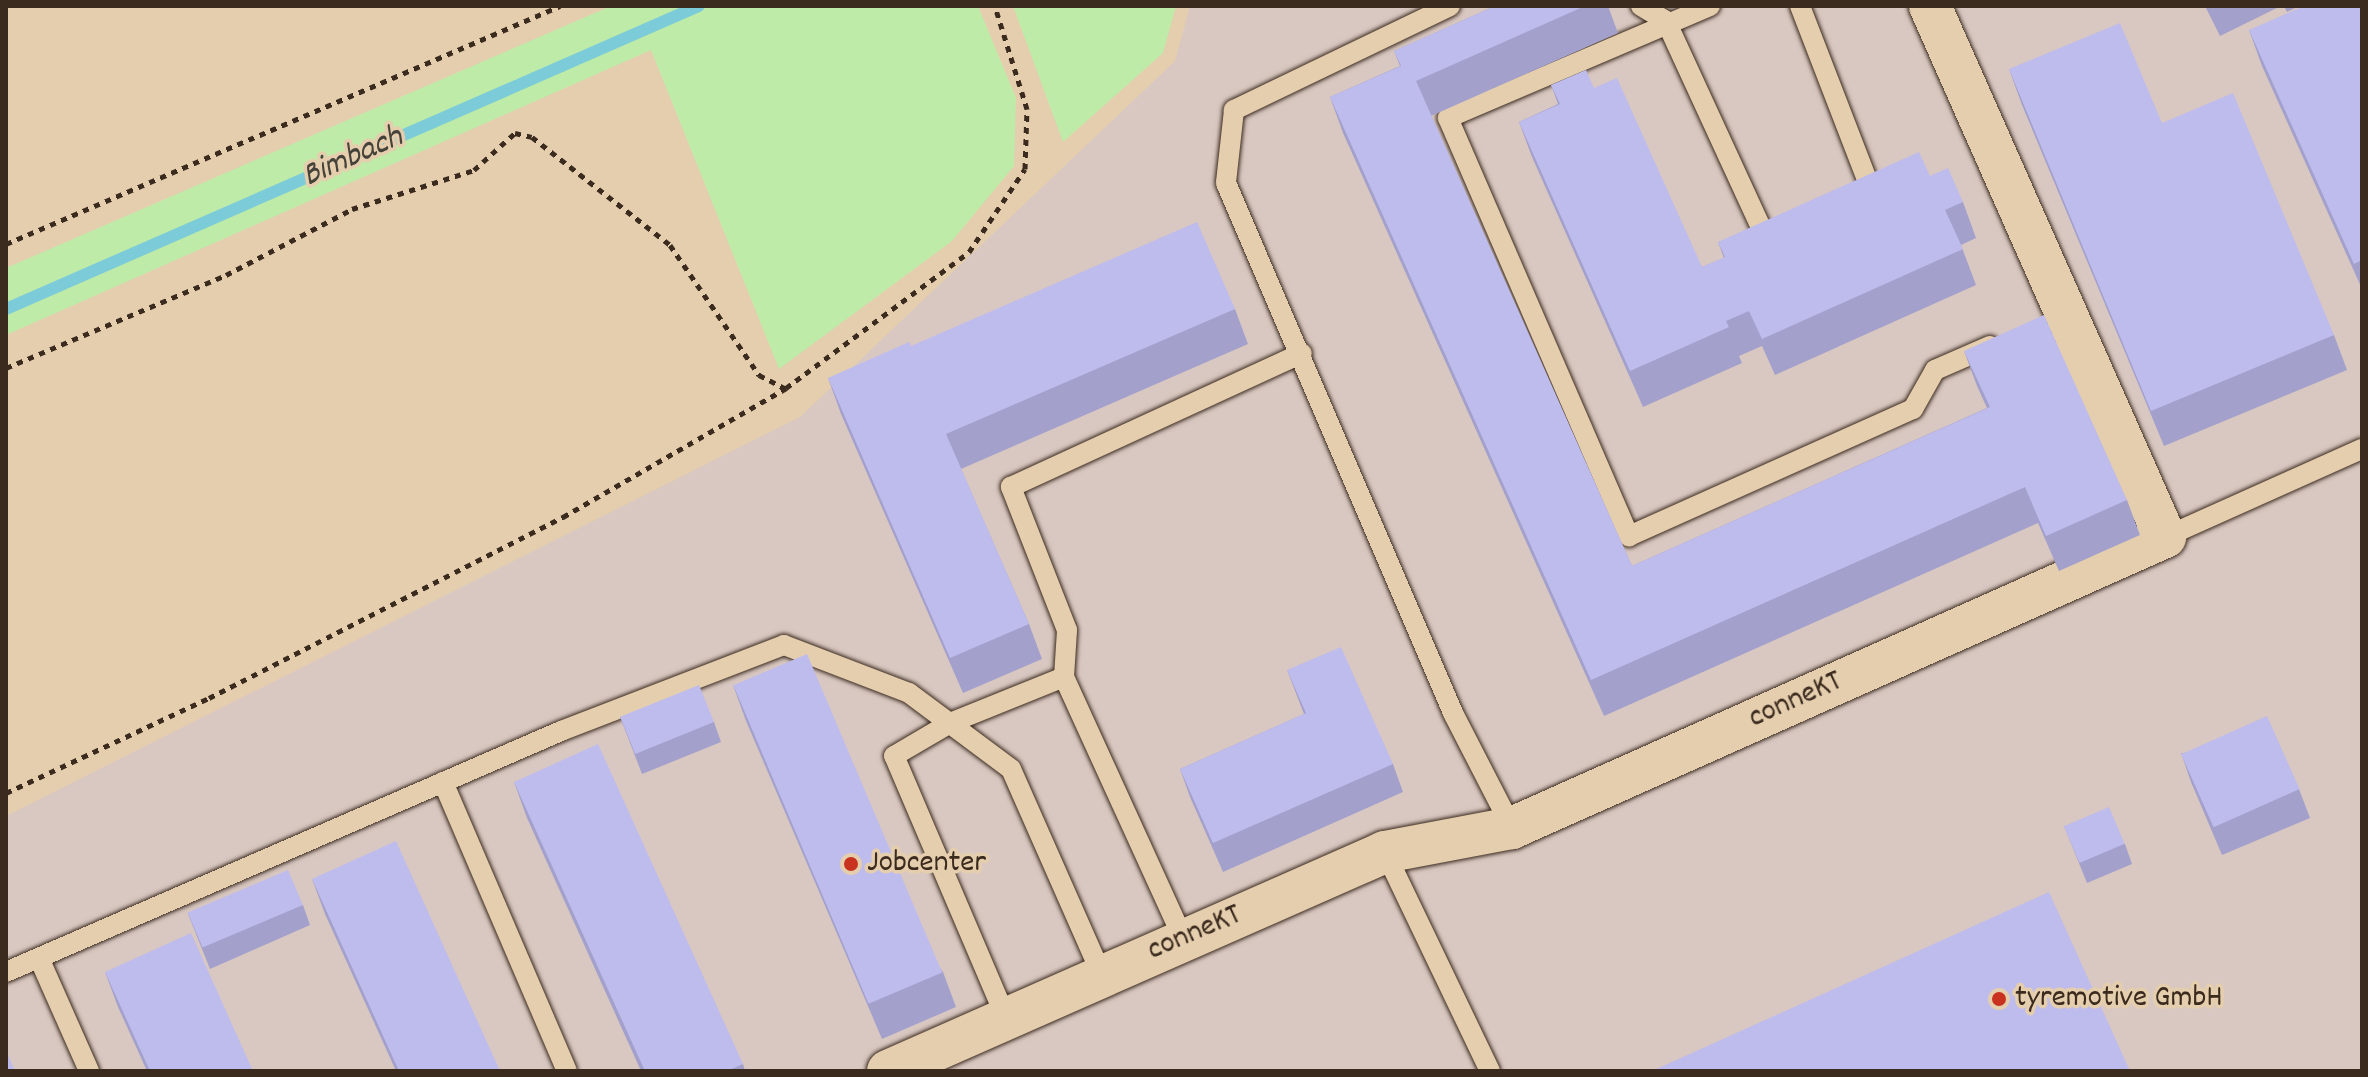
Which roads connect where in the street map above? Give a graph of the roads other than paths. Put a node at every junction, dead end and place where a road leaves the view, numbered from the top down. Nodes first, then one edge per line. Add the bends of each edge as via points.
1 (1450, 6) edge
2 (1641, 6) edge
3 (1710, 6) edge
4 (1800, 6) edge
5 (1930, 6) edge
6 (1666, 21) junction
7 (1846, 207) edge
8 (1793, 230) edge
9 (2006, 338) edge
10 (1302, 353) junction
11 (2362, 449) edge
12 (2165, 537) junction
13 (1064, 677) junction
14 (950, 723) junction
15 (443, 782) junction
16 (1512, 828) junction
17 (1385, 852) junction
18 (1184, 940) junction
19 (39, 958) junction
20 (6, 972) edge
21 (1102, 975) junction
22 (1006, 1018) junction
23 (89, 1071) edge
24 (567, 1071) edge
25 (888, 1071) edge
26 (1490, 1071) edge

1 - 10 lane via 1234,110 1226,183
2 - 6 lane
3 - 6 lane
4 - 7 lane via 1873,195
5 - 12 street via 2056,316
6 - 8 lane via 1767,241
6 - 9 lane via 1448,118 1629,536 1913,409 1935,370
10 - 13 lane via 1011,487 1067,630
10 - 16 lane via 1453,713
11 - 12 lane
12 - 16 street, conneKT
13 - 14 lane
13 - 18 lane
14 - 15 lane via 909,693 784,645
14 - 21 lane via 1011,769
14 - 22 lane via 894,756
15 - 19 lane
15 - 24 lane
16 - 17 street, conneKT
17 - 18 street, conneKT
17 - 26 lane
18 - 21 street, conneKT
19 - 20 lane
19 - 23 lane
21 - 22 street, conneKT
22 - 25 street, conneKT

